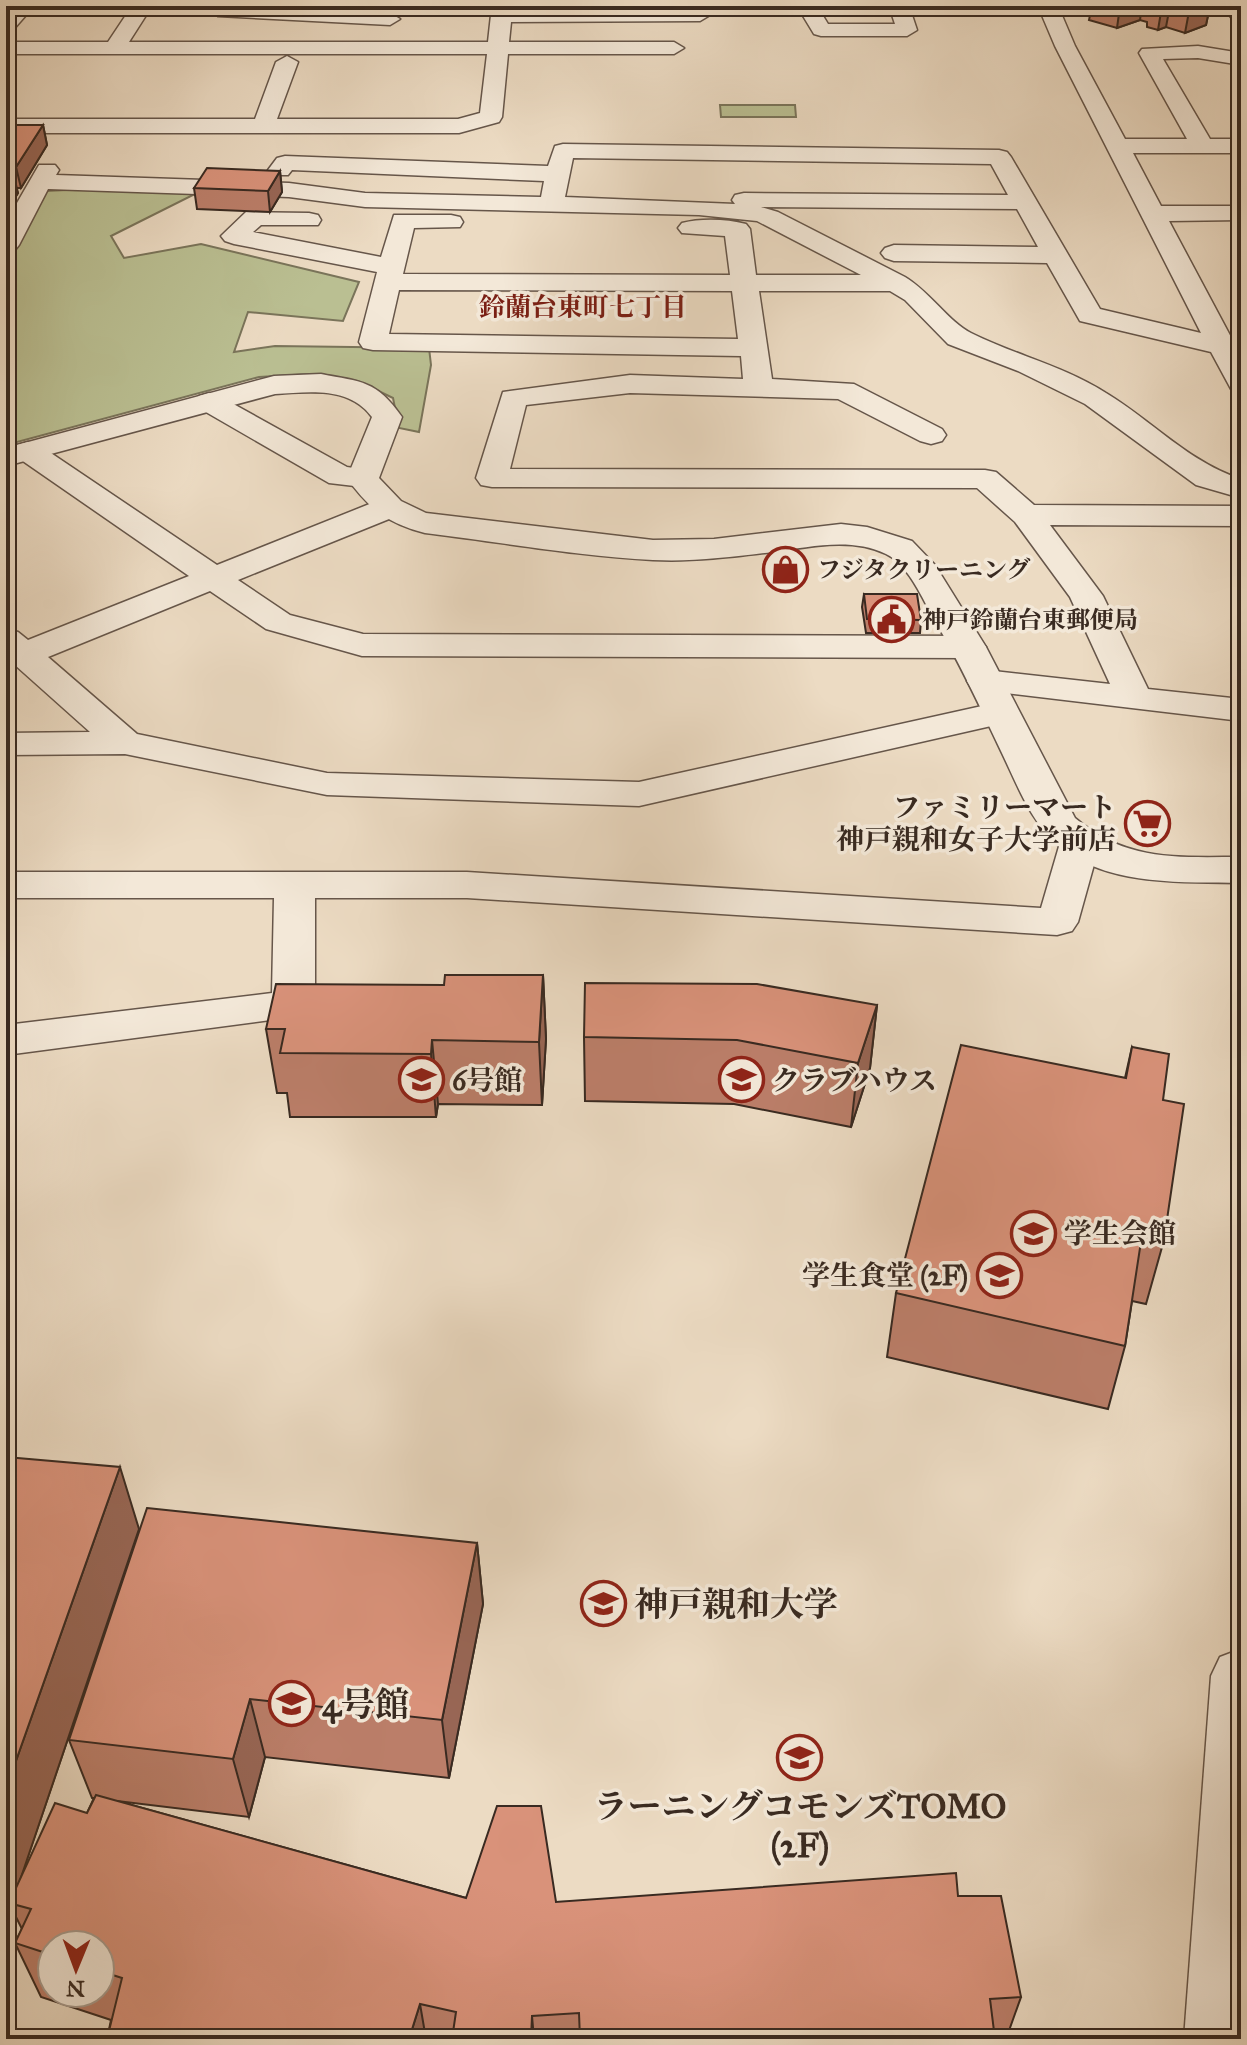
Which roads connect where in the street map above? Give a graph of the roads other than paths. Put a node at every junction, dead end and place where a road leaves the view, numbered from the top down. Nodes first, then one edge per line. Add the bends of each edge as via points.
1 (24, 6) edge
2 (142, 6) edge
3 (700, 6) edge
4 (807, 6) edge
5 (899, 6) edge
6 (1048, 6) edge
7 (1232, 6) edge
8 (270, 10) edge
9 (632, 10) edge
10 (225, 12) dead end
11 (1241, 17) edge
12 (415, 20) dead end
13 (497, 23) edge
14 (6, 26) edge
15 (6, 39) edge
16 (41, 47) junction
17 (115, 47) junction
18 (6, 48) edge
19 (674, 48) dead end
20 (1241, 59) edge
21 (287, 62) dead end
22 (6, 126) edge
23 (189, 127) junction
24 (263, 127) junction
25 (1120, 146) junction
26 (1202, 146) junction
27 (1241, 146) edge
28 (168, 169) junction
29 (558, 174) junction
30 (264, 189) junction
31 (1025, 202) junction
32 (551, 205) junction
33 (676, 207) junction
34 (1241, 213) edge
35 (1154, 214) junction
36 (402, 225) junction
37 (6, 245) edge
38 (894, 253) dead end
39 (1055, 255) junction
40 (390, 274) junction
41 (746, 283) junction
42 (896, 283) junction
43 (1223, 347) junction
44 (753, 348) junction
45 (1241, 383) edge
46 (759, 387) junction
47 (209, 402) junction
48 (931, 435) dead end
49 (17, 454) edge
50 (363, 478) junction
51 (1241, 489) edge
52 (388, 508) junction
53 (1026, 515) junction
54 (1241, 516) edge
55 (213, 578) junction
56 (16, 646) edge
57 (968, 647) junction
58 (992, 697) junction
59 (1135, 699) junction
60 (1241, 710) edge
61 (125, 743) junction
62 (6, 744) edge
63 (1080, 843) junction
64 (1241, 870) edge
65 (295, 883) junction
66 (6, 885) edge
67 (6, 1040) edge
68 (1241, 1676) edge
69 (1238, 1779) edge
70 (1218, 2039) edge

1 - 14 street
2 - 17 street
3 - 9 street via 700,15
4 - 5 street via 821,30 907,30
6 - 25 street
7 - 11 street
8 - 10 street
8 - 12 street
9 - 13 street
13 - 17 street
13 - 19 street
13 - 24 street via 491,117 459,126
15 - 16 street via 34,41
16 - 17 street
16 - 18 street
20 - 26 street via 1198,52 1149,53
21 - 24 street
22 - 23 street
23 - 24 street
23 - 28 street
25 - 26 street
25 - 35 street
26 - 27 street
28 - 30 street
28 - 37 street via 44,176
29 - 30 street via 285,163
29 - 31 street via 563,151 999,157
29 - 32 street
30 - 32 street via 365,200
31 - 33 street via 682,200
31 - 39 street
32 - 33 street
33 - 42 street via 769,217
34 - 35 street
35 - 43 street
36 - 40 street
36 - 40 street via 255,217 234,236
36 - 41 street via 403,220 737,229
38 - 39 street
39 - 43 street via 1090,315
40 - 41 street
40 - 44 street via 373,342
41 - 42 street
41 - 44 street
42 - 51 street via 958,338 1095,398 1207,478
43 - 45 street
44 - 46 street
46 - 48 street via 844,390
46 - 53 street via 630,384 513,398 492,478 985,479
47 - 49 street
47 - 50 street via 340,476
47 - 50 street via 274,385 321,383 357,390 373,398 387,417
49 - 55 street
50 - 52 street
52 - 55 street
52 - 57 street via 402,518 425,523 653,550 714,549 816,535 867,537 913,558
53 - 54 street
53 - 59 street via 1086,596
55 - 56 street
55 - 57 street via 278,622 362,645
56 - 61 street
57 - 58 street
58 - 59 street
58 - 61 street via 639,794 327,784
58 - 63 street via 1048,808
59 - 60 street
61 - 62 street
63 - 64 street via 1139,865
63 - 65 street via 1057,922 467,885
65 - 66 street
65 - 67 street via 293,1005
68 - 69 street
69 - 70 street

